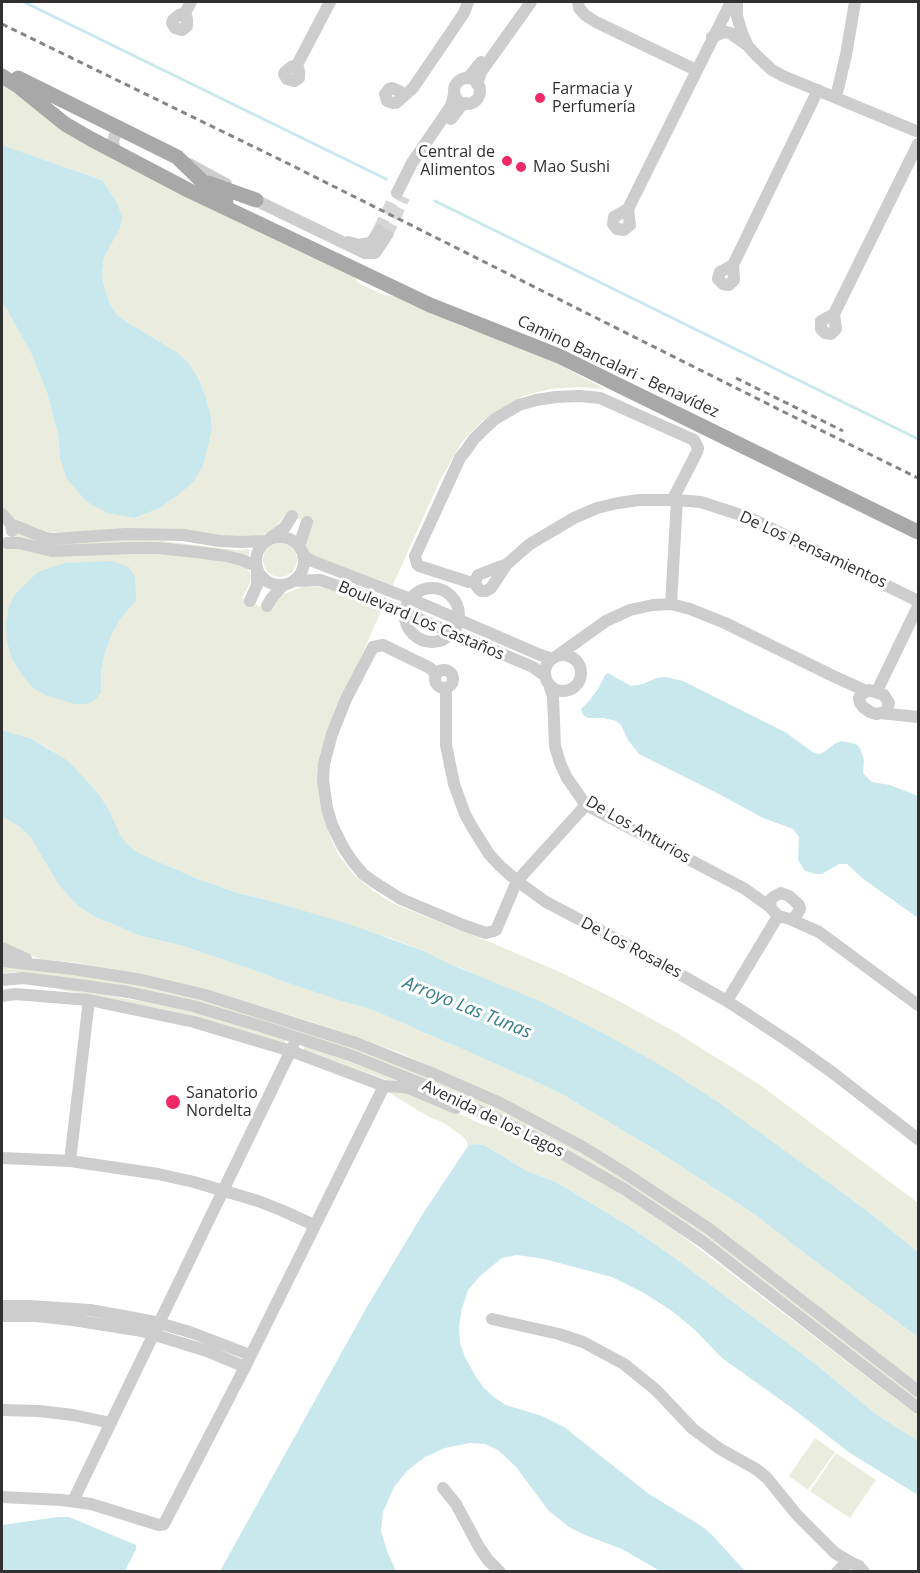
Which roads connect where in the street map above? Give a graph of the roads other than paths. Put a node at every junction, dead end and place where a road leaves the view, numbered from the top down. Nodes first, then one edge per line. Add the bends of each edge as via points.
1 (330, 2) edge
2 (468, 2) edge
3 (522, 2) edge
4 (531, 2) edge
5 (578, 2) edge
6 (731, 2) edge
7 (736, 2) edge
8 (855, 2) edge
9 (712, 37) junction
10 (747, 45) junction
11 (297, 65) dead end
12 (2, 70) edge
13 (696, 70) junction
14 (2, 76) edge
15 (473, 81) junction
16 (818, 90) junction
17 (454, 94) junction
18 (403, 95) dead end
19 (836, 97) junction
20 (465, 103) junction
21 (121, 130) junction
22 (918, 136) edge
23 (115, 152) junction
24 (177, 157) junction
25 (200, 180) junction
26 (256, 200) junction
27 (628, 210) dead end
28 (266, 227) junction
29 (383, 232) tunnel mouth
30 (733, 265) dead end
31 (834, 314) dead end
32 (675, 499) junction
33 (2, 514) edge
34 (292, 516) dead end
35 (307, 522) dead end
36 (11, 524) junction
37 (918, 532) edge
38 (267, 540) junction
39 (4, 544) edge
40 (301, 550) junction
41 (256, 567) junction
42 (288, 583) junction
43 (411, 598) junction
44 (250, 601) dead end
45 (918, 601) edge
46 (671, 604) junction
47 (267, 606) dead end
48 (918, 606) edge
49 (405, 614) junction
50 (459, 619) junction
51 (590, 632) junction
52 (452, 633) junction
53 (555, 658) junction
54 (580, 670) junction
55 (831, 675) junction
56 (547, 680) junction
57 (571, 689) junction
58 (871, 691) junction
59 (888, 700) junction
60 (863, 707) junction
61 (553, 712) junction
62 (880, 713) junction
63 (918, 717) edge
64 (586, 805) junction
65 (517, 881) junction
66 (745, 889) junction
67 (781, 893) junction
68 (799, 905) junction
69 (779, 914) junction
70 (819, 932) junction
71 (2, 948) edge
72 (2, 961) edge
73 (44, 965) junction
74 (29, 978) junction
75 (2, 980) edge
76 (2, 996) edge
77 (66, 997) junction
78 (89, 1000) junction
79 (727, 1000) junction
80 (918, 1004) edge
81 (296, 1038) junction
82 (291, 1051) junction
83 (384, 1086) junction
84 (531, 1135) junction
85 (917, 1135) edge
86 (2, 1158) edge
87 (70, 1161) junction
88 (223, 1191) junction
89 (314, 1225) junction
90 (2, 1306) edge
91 (2, 1316) edge
92 (492, 1319) dead end
93 (156, 1329) junction
94 (247, 1361) junction
95 (918, 1391) edge
96 (918, 1407) edge
97 (2, 1410) edge
98 (111, 1423) junction
99 (443, 1488) dead end
100 (2, 1497) edge
101 (73, 1502) junction
102 (836, 1553) junction
103 (861, 1569) edge
104 (837, 1571) edge
105 (500, 1572) edge

1 - 11 street
2 - 18 street via 413,88
3 - 15 street via 476,69
4 - 15 street
5 - 13 street via 585,15 596,22
6 - 9 street
7 - 10 street
8 - 19 street
9 - 10 street via 730,33
9 - 13 street
10 - 16 street via 772,70
12 - 21 main road, Camino Bancalari - Benavídez
13 - 27 street
14 - 23 main road, Camino Bancalari - Benavídez via 65,124
15 - 17 street via 457,82
15 - 20 street via 479,92 476,99
16 - 19 street
16 - 30 street
17 - 20 street
17 - 20 street via 451,106 412,163 400,195
19 - 22 street
21 - 23 street via 113,141
21 - 24 main road, Camino Bancalari - Benavídez
22 - 31 street
23 - 25 main road via 175,176
23 - 28 main road, Camino Bancalari - Benavídez
24 - 25 main road, Camino Bancalari - Benavídez
24 - 26 street
25 - 26 main road
25 - 28 main road, Camino Bancalari - Benavídez via 224,201
26 - 29 street via 327,234 358,244 372,241
28 - 37 main road, Camino Bancalari - Benavídez via 430,305 559,356
32 - 32 street, De Los Pensamientos via 697,452 694,440 600,398 536,400 495,419 474,438 460,458 416,552 416,560 419,566 475,582 478,575 507,564 553,529 597,508 639,500
32 - 45 street, De Los Pensamientos via 701,502 750,518
32 - 46 street
33 - 36 street
34 - 38 street via 285,527
35 - 40 street
36 - 38 street via 53,539 126,534 241,542
36 - 39 street via 12,535
38 - 40 street via 286,537
38 - 41 street via 257,552
39 - 41 street via 19,543 52,551 158,548 226,556
40 - 42 street via 302,569
40 - 43 street, Boulevard Los Castaños via 312,561
41 - 42 street via 267,581
41 - 44 street via 257,585
42 - 47 street
42 - 49 street, Boulevard Los Castaños via 320,580
43 - 49 street
43 - 50 street, Boulevard Los Castaños
43 - 50 street via 425,589 443,590 456,602
46 - 51 street via 630,610
46 - 55 street via 725,623
48 - 58 street
49 - 52 street, Boulevard Los Castaños
49 - 52 street via 409,630 422,640 438,641
50 - 52 street
50 - 53 street, Boulevard Los Castaños
51 - 53 street
51 - 54 street
52 - 56 street, Boulevard Los Castaños via 532,667
53 - 54 street via 572,658
53 - 56 street via 546,666
54 - 57 street via 579,681
55 - 58 street
55 - 60 street
56 - 57 street via 557,690
56 - 61 street, De Los Anturios
57 - 61 street
58 - 59 street
58 - 60 street via 860,698
59 - 62 street via 888,708
59 - 63 street
60 - 62 street
61 - 64 street, De Los Anturios via 560,763
62 - 63 street
64 - 65 street
64 - 66 street, De Los Anturios
65 - 65 street, De Los Rosales via 486,849 468,820 454,784 446,745 446,688 453,683 452,674 444,670 436,674 382,645 373,647 346,699 324,764 326,801 343,847 363,874 401,899 486,933 496,930
65 - 79 street, De Los Rosales via 546,902
66 - 67 street
66 - 69 street
67 - 68 street
67 - 69 street via 771,899
68 - 69 street via 795,917
68 - 70 street
69 - 70 street
69 - 79 street
70 - 80 street
71 - 73 street
72 - 73 street, Avenida de los Lagos
73 - 95 street, Avenida de los Lagos via 142,980 216,998 356,1043 500,1103 583,1147 708,1228
74 - 75 street, Avenida de los Lagos
74 - 77 street
74 - 81 street, Avenida de los Lagos via 193,1006
76 - 77 street
77 - 78 street
78 - 82 street via 194,1022
78 - 87 street
79 - 85 street, De Los Rosales
81 - 82 street
81 - 84 street, Avenida de los Lagos via 422,1084
82 - 83 street
82 - 88 street
83 - 84 street via 411,1089 486,1121
83 - 89 street
84 - 96 street, Avenida de los Lagos via 624,1189 703,1242
86 - 87 street
87 - 88 street via 158,1174
88 - 89 street
88 - 93 street
89 - 94 street
90 - 93 street via 90,1310
91 - 93 street
92 - 102 street via 560,1334 624,1364 700,1434 767,1478
93 - 94 street via 190,1332
93 - 98 street
94 - 101 street via 164,1524
97 - 98 street via 39,1411
98 - 101 street
99 - 105 street via 479,1547
100 - 101 street
102 - 103 street
102 - 104 street
103 - 104 street via 844,1565

